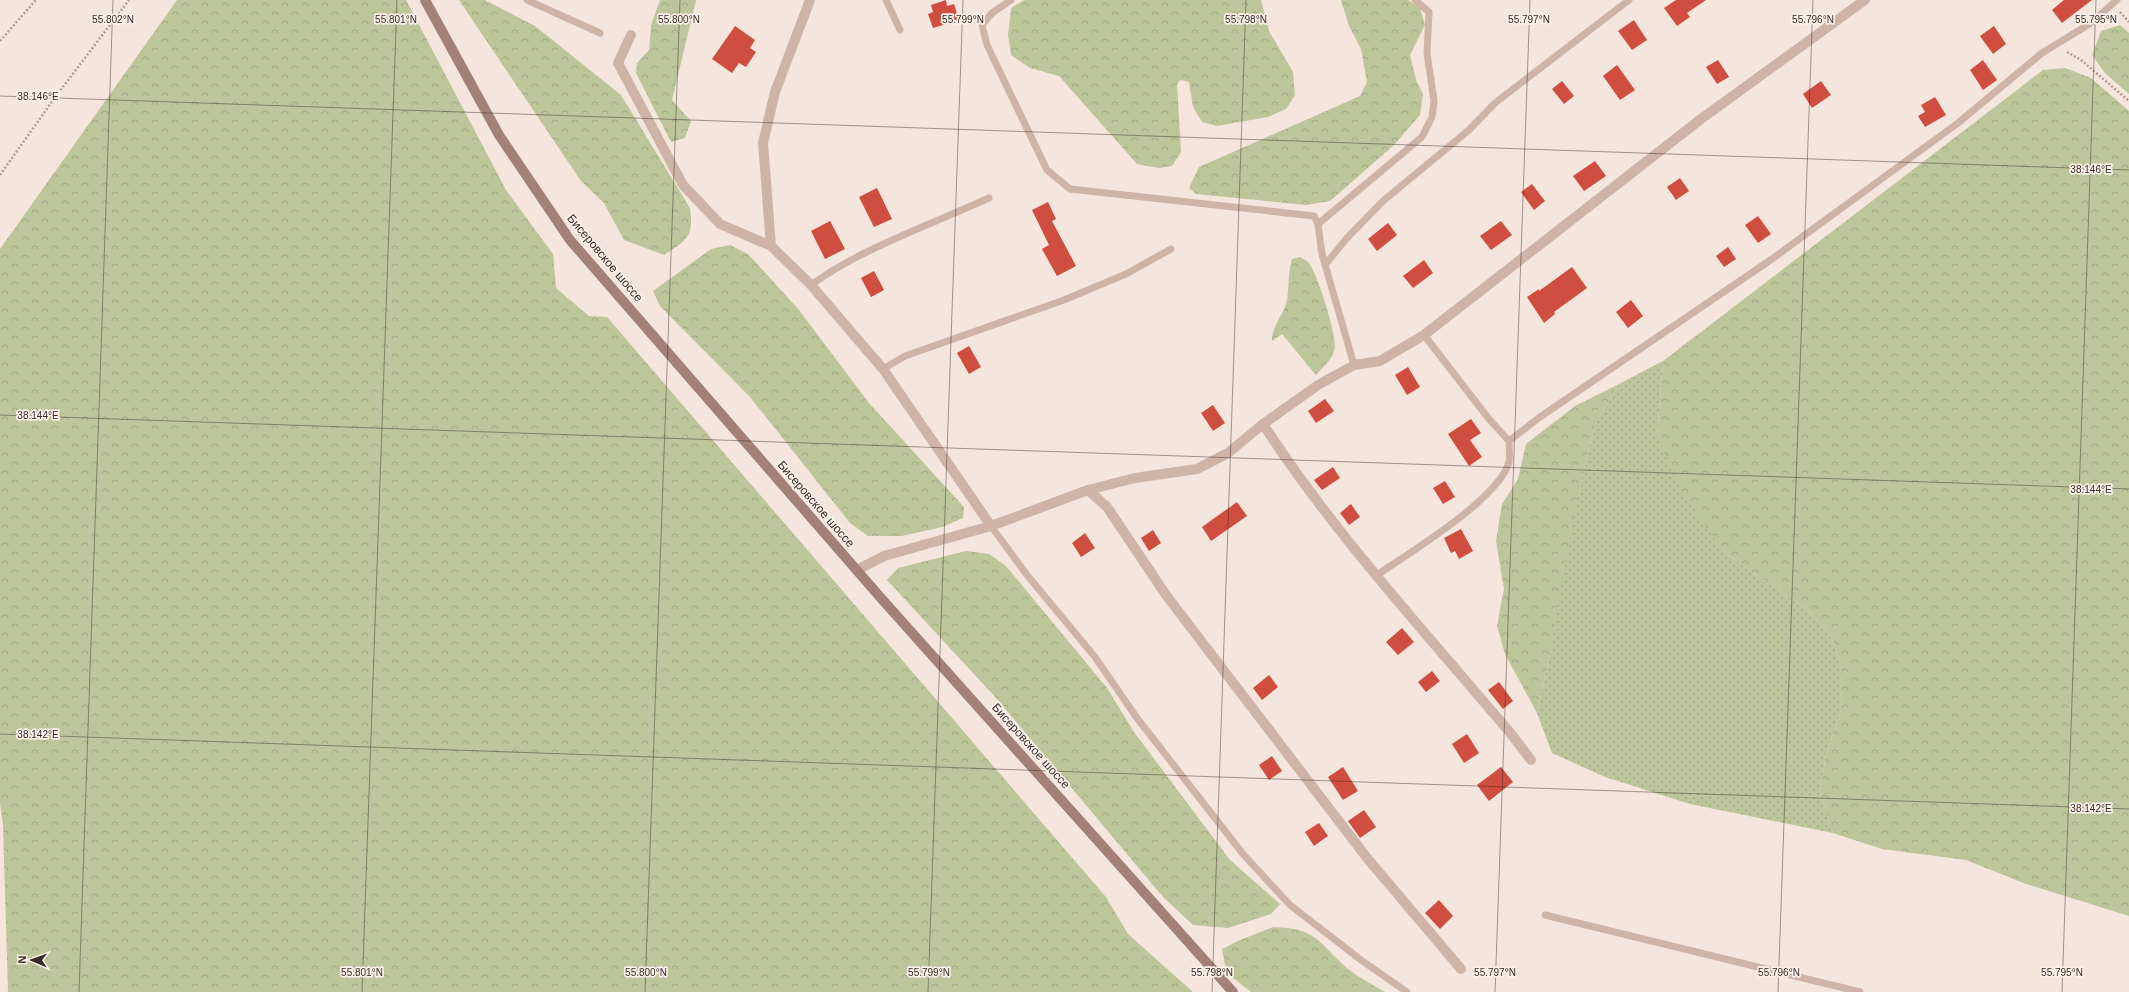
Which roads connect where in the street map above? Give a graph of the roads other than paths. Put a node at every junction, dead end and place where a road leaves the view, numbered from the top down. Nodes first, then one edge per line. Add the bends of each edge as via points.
1 (424, 0) edge
2 (526, 0) edge
3 (810, 0) edge
4 (886, 0) edge
5 (1011, 0) edge
6 (1415, 0) edge
7 (1629, 0) edge
8 (1865, 0) edge
9 (2118, 0) edge
10 (900, 30) dead end
11 (600, 33) dead end
12 (631, 35) dead end
13 (989, 198) dead end
14 (1318, 224) junction
15 (771, 246) junction
16 (1171, 249) dead end
17 (1325, 265) junction
18 (811, 285) junction
19 (1424, 335) junction
20 (1354, 365) junction
21 (883, 369) junction
22 (1262, 424) junction
23 (1509, 441) junction
24 (1088, 490) junction
25 (991, 526) junction
26 (857, 570) junction
27 (1377, 575) junction
28 (1531, 760) dead end
29 (1545, 915) dead end
30 (1461, 969) dead end
31 (1233, 992) edge
32 (1407, 992) edge
33 (1860, 992) edge

1 - 26 main road, Бисеровское шоссе via 499,135 570,240
2 - 11 lane
3 - 15 street via 776,92 763,143
4 - 10 lane
5 - 14 lane via 992,13 982,25 987,45 1047,170 1070,189 1314,216
6 - 14 lane via 1429,12 1427,53 1434,86 1432,117 1422,137
7 - 17 lane via 1495,104 1469,130 1383,201
8 - 19 street via 1701,119
9 - 23 lane via 2091,23 2042,53 1958,123 1772,260 1540,417
12 - 15 street via 618,63 683,185 720,224
13 - 18 lane via 830,271
14 - 17 lane
15 - 18 street
16 - 21 lane via 1126,274 1064,300 905,356
17 - 20 lane
18 - 21 street
19 - 20 street via 1380,360
19 - 23 lane via 1488,419
20 - 22 street via 1318,385
21 - 25 street
22 - 24 street via 1228,453 1197,469 1135,478
22 - 27 street via 1332,520
23 - 27 lane via 1509,462 1499,480 1468,512
24 - 25 street
24 - 30 street via 1107,507 1166,594 1367,858
25 - 26 street via 884,556
25 - 32 lane via 1027,576 1095,657 1137,718 1243,854 1290,905
26 - 31 main road, Бисеровское шоссе
27 - 28 street
29 - 33 lane

